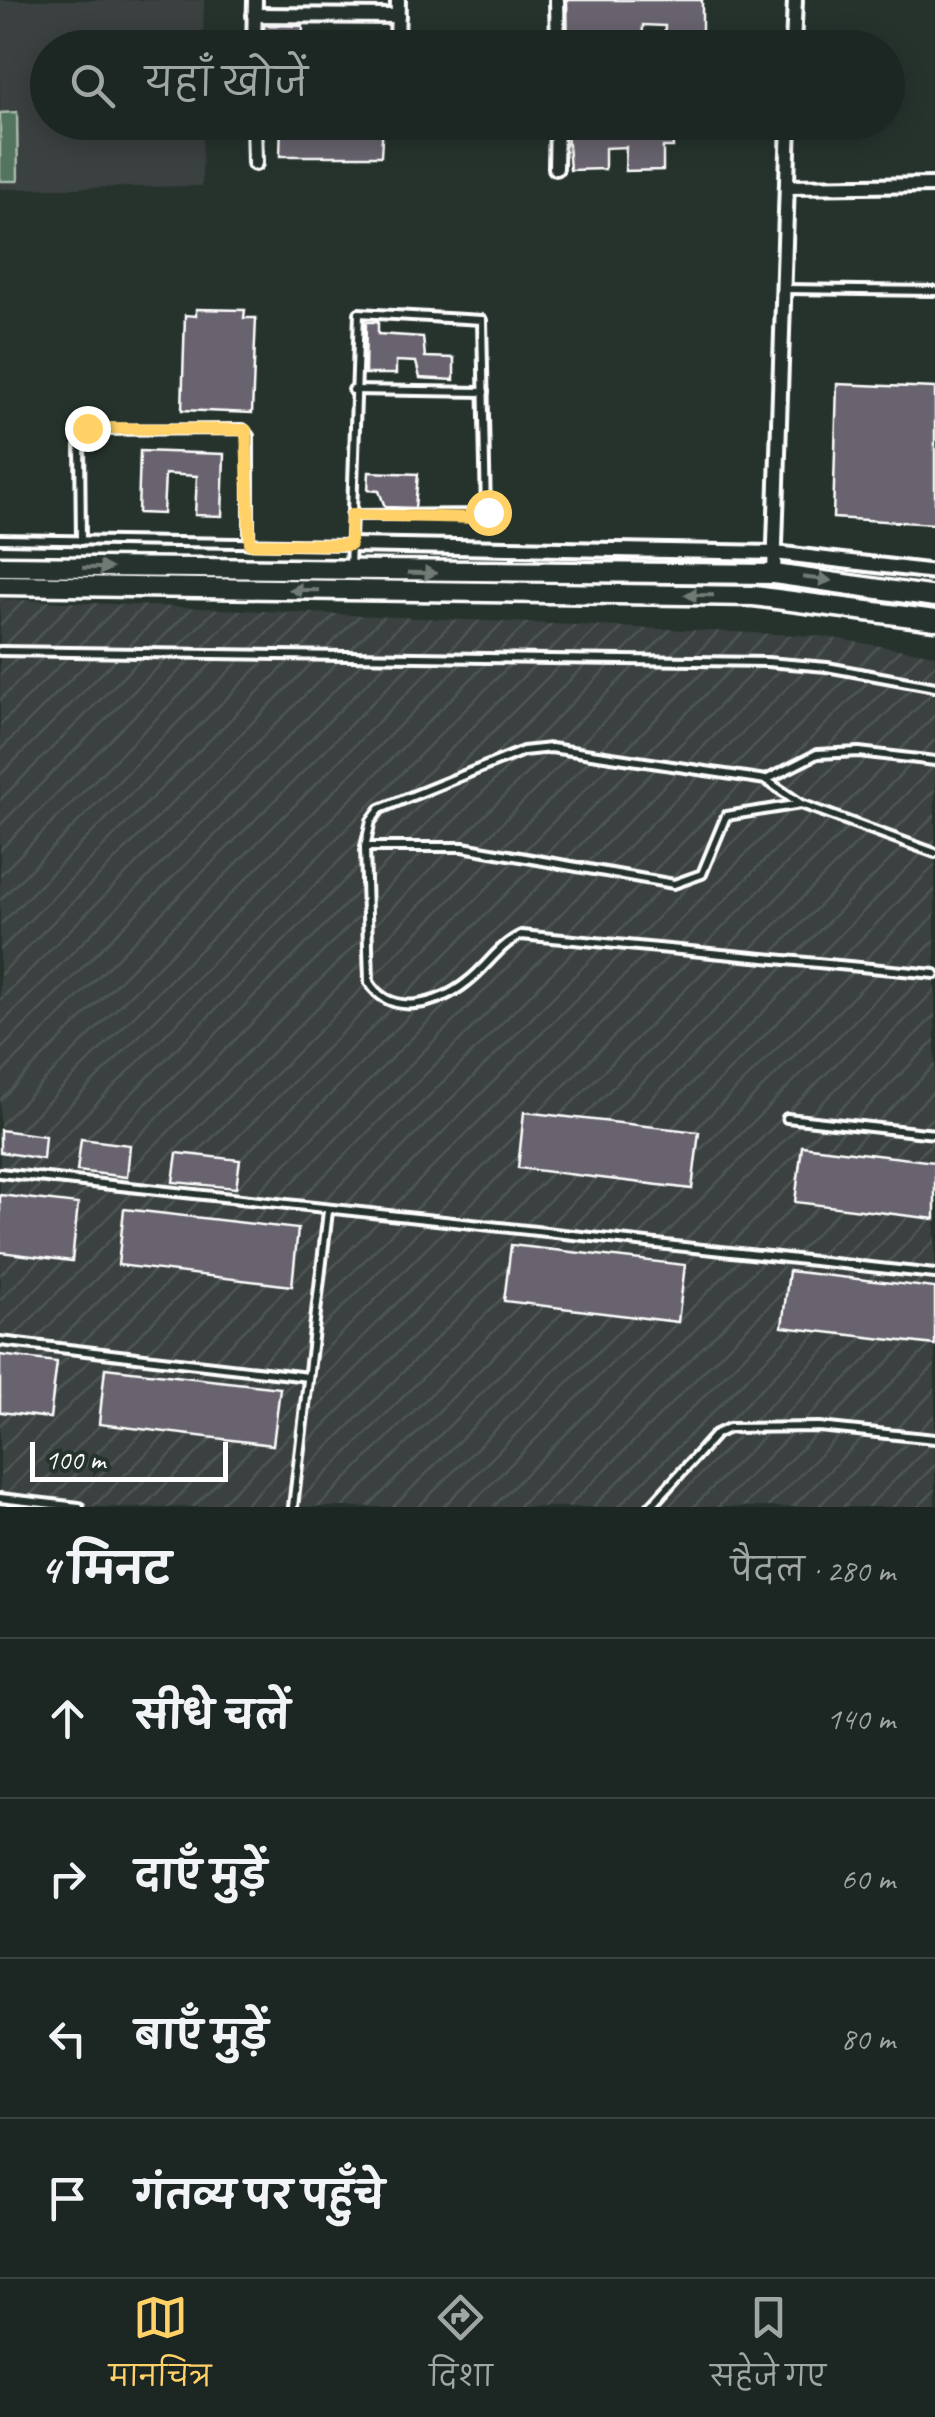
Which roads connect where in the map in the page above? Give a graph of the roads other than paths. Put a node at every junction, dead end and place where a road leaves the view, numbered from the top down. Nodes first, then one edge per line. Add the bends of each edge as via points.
1 (255, 0) edge
2 (398, 0) edge
3 (558, 0) edge
4 (795, 0) edge
5 (254, 15) junction
6 (398, 16) junction
7 (254, 30) edge
8 (398, 30) edge
9 (558, 30) edge
10 (793, 30) edge
11 (254, 140) edge
12 (557, 140) edge
13 (788, 140) edge
14 (254, 162) dead end
15 (556, 168) dead end
16 (935, 185) edge
17 (787, 187) junction
18 (784, 288) junction
19 (935, 291) edge
20 (353, 390) junction
21 (484, 392) junction
22 (351, 515) junction
23 (0, 539) edge
24 (81, 541) junction
25 (250, 544) junction
26 (350, 545) junction
27 (775, 553) junction
28 (0, 566) edge
29 (350, 572) junction
30 (935, 572) edge
31 (774, 574) junction
32 (0, 585) edge
33 (935, 597) edge
34 (935, 620) edge
35 (0, 650) edge
36 (935, 687) edge
37 (935, 761) edge
38 (766, 780) junction
39 (801, 804) junction
40 (366, 846) junction
41 (935, 853) edge
42 (935, 974) edge
43 (788, 1118) dead end
44 (935, 1134) edge
45 (0, 1173) edge
46 (328, 1211) junction
47 (935, 1274) edge
48 (0, 1341) edge
49 (308, 1377) junction
50 (935, 1439) edge
51 (0, 1498) edge
52 (79, 1507) edge
53 (293, 1507) edge
54 (650, 1507) edge

1 - 5 street
2 - 6 street
3 - 9 street
4 - 10 street
5 - 6 street
5 - 7 street
6 - 8 street
11 - 14 street
12 - 15 street
13 - 17 street
16 - 17 street
17 - 18 street
18 - 19 lane
18 - 27 street
20 - 21 lane
20 - 21 lane via 357,316 368,310 482,320
20 - 22 lane
21 - 22 lane via 484,517
22 - 26 lane
23 - 24 lane
24 - 25 lane
24 - 25 lane via 84,430 242,428 248,436
25 - 26 lane
26 - 27 street
26 - 29 lane
27 - 30 street
27 - 31 street
28 -> 29 main road
29 -> 31 main road
31 -> 33 main road
34 -> 32 main road via 754,596
35 - 36 lane via 783,663
37 - 38 lane via 829,752
38 - 39 lane
38 - 40 lane via 551,748 524,751 390,803 371,821
39 - 40 lane via 726,816 702,874 674,884 463,846
39 - 41 lane
40 - 42 lane via 369,982 376,994 404,1005 456,990 521,935
43 - 44 lane
45 - 46 lane
46 - 47 lane
46 - 49 lane
48 - 49 lane
49 - 53 lane
50 - 54 lane via 819,1427 729,1428
51 - 52 lane

